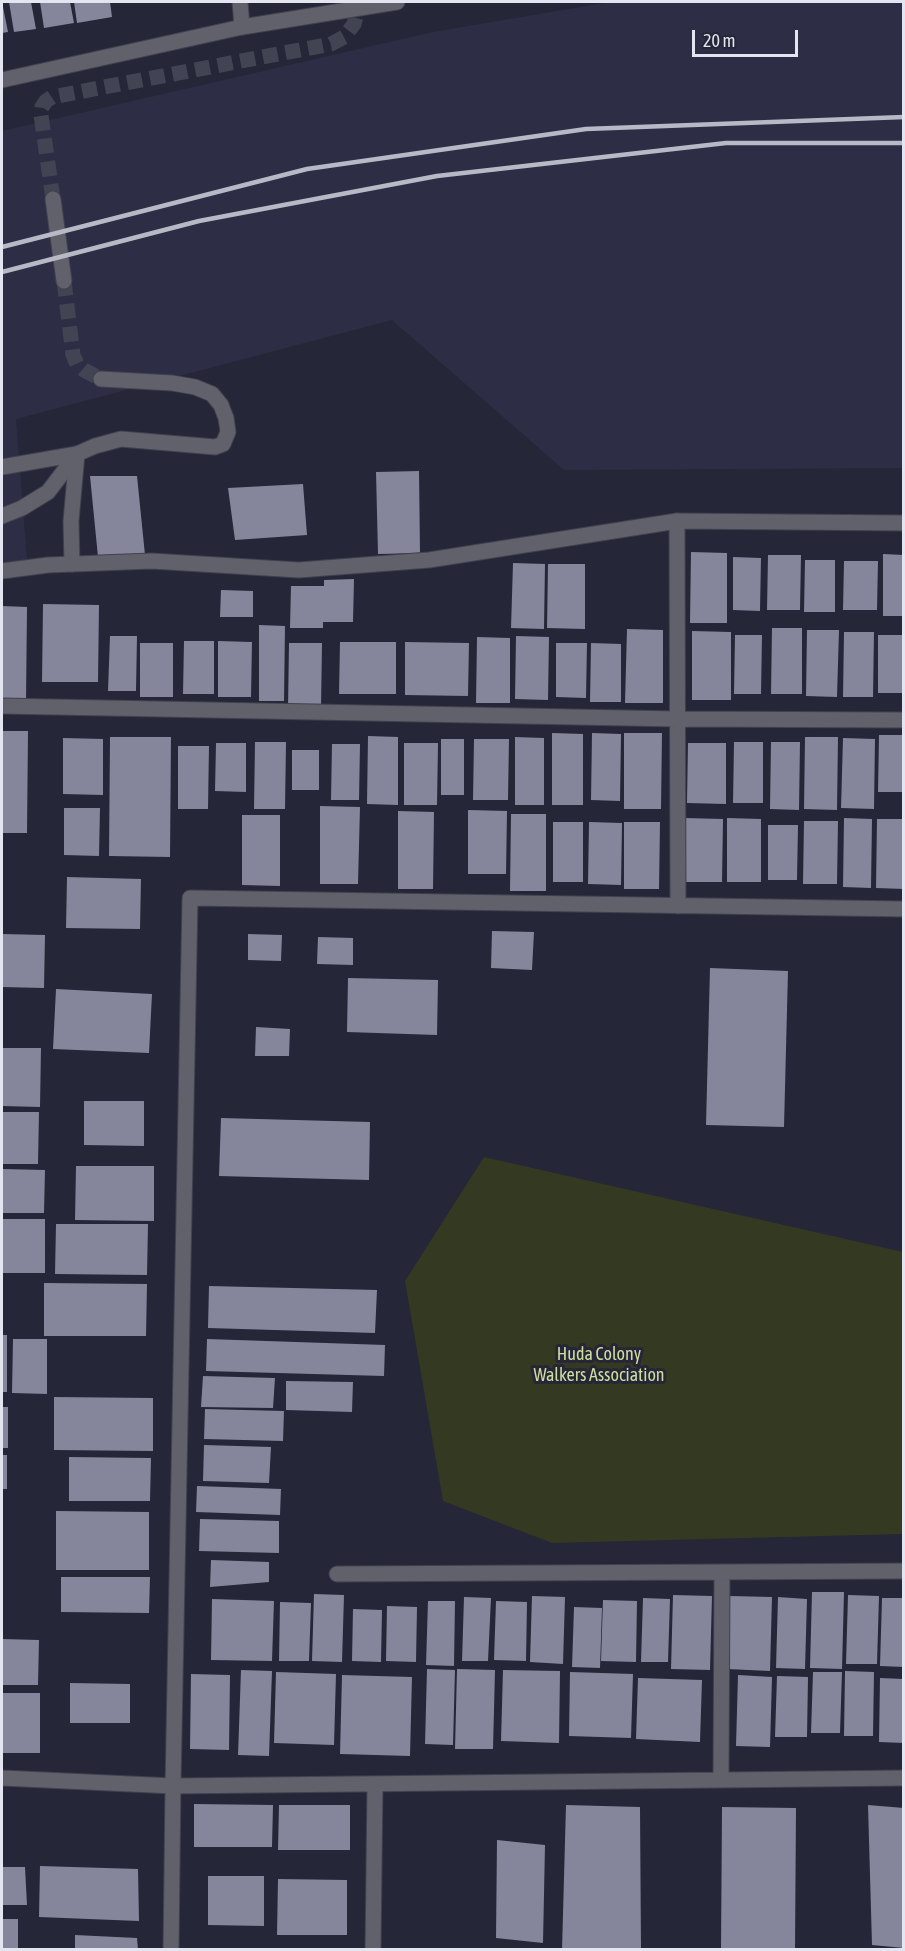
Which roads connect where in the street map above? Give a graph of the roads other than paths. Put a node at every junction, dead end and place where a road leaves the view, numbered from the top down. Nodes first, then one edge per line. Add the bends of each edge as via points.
1 (240, 2) edge
2 (397, 2) edge
3 (242, 27) junction
4 (2, 80) edge
5 (53, 199) tunnel mouth
6 (64, 281) tunnel mouth
7 (101, 379) tunnel mouth
8 (77, 454) junction
9 (2, 467) edge
10 (2, 516) edge
11 (677, 521) junction
12 (903, 523) edge
13 (72, 564) junction
14 (2, 571) edge
15 (2, 706) edge
16 (678, 719) junction
17 (903, 720) edge
18 (678, 906) junction
19 (903, 909) edge
20 (903, 1571) edge
21 (722, 1572) junction
22 (338, 1574) dead end
23 (2, 1778) edge
24 (903, 1778) edge
25 (721, 1780) junction
26 (375, 1784) junction
27 (172, 1786) junction
28 (171, 1950) edge
29 (374, 1950) edge

1 - 3 street
2 - 3 street
3 - 4 street
5 - 6 street
7 - 8 street via 172,383 212,394 226,418 226,439 215,447 121,438
8 - 9 street
8 - 10 street via 48,492
8 - 13 street via 70,521
11 - 12 street
11 - 13 street via 429,560 299,570 152,561
11 - 16 street
13 - 14 street
15 - 16 street
16 - 17 street
16 - 18 street
18 - 19 street
18 - 27 street via 190,898
20 - 21 street
21 - 22 street
21 - 25 street
23 - 27 street
24 - 25 street
25 - 26 street
26 - 27 street
26 - 29 street
27 - 28 street

